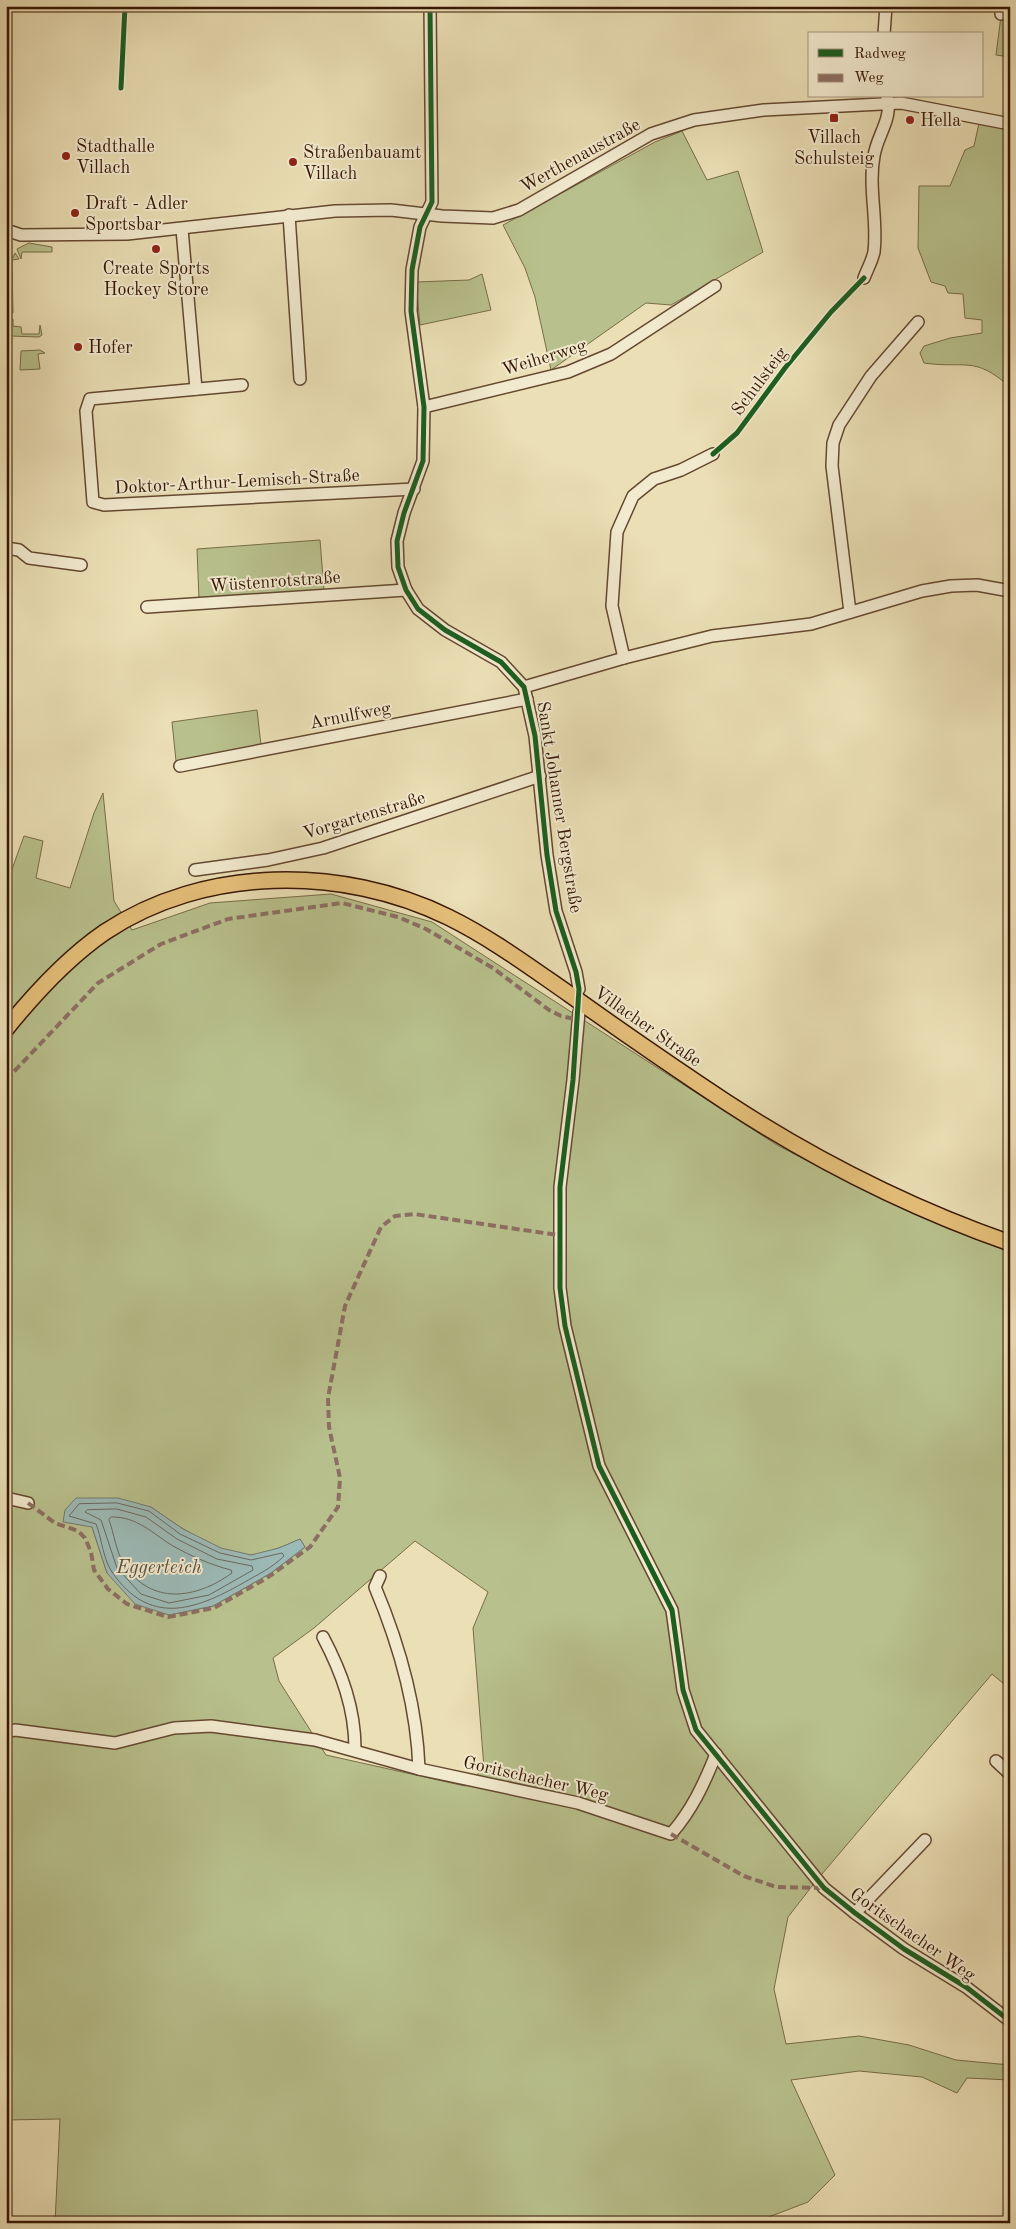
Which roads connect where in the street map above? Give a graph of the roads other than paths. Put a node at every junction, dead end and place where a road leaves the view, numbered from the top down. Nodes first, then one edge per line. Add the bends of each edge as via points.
1 (430, 6) edge
2 (886, 6) edge
3 (884, 32) edge
4 (888, 100) edge
5 (1010, 124) edge
6 (289, 215) junction
7 (425, 215) junction
8 (182, 229) junction
9 (6, 230) edge
10 (864, 278) dead end
11 (715, 286) dead end
12 (918, 322) dead end
13 (300, 379) dead end
14 (242, 385) dead end
15 (196, 389) junction
16 (424, 407) junction
17 (713, 454) dead end
18 (414, 489) junction
19 (6, 548) edge
20 (81, 565) dead end
21 (406, 590) junction
22 (1010, 591) edge
23 (147, 607) dead end
24 (850, 612) junction
25 (624, 658) junction
26 (524, 687) junction
27 (527, 699) junction
28 (180, 766) dead end
29 (540, 776) junction
30 (195, 870) dead end
31 (579, 990) dead end
32 (579, 1012) dead end
33 (6, 1029) edge
34 (1010, 1243) edge
35 (6, 1498) edge
36 (28, 1503) dead end
37 (380, 1576) dead end
38 (324, 1637) dead end
39 (6, 1732) edge
40 (355, 1750) junction
41 (716, 1754) junction
42 (996, 1761) dead end
43 (419, 1769) junction
44 (1010, 1774) edge
45 (925, 1840) dead end
46 (855, 1913) junction
47 (1010, 2021) edge

1 - 7 street via 432,202
2 - 3 street
4 - 5 street, Werthenaustraße
4 - 7 street, Werthenaustraße via 764,110 694,120 651,134 519,210 493,218
4 - 10 street via 886,125 876,143 873,159 873,254
6 - 7 street, Werthenaustraße via 390,210
6 - 8 street, Werthenaustraße
6 - 13 street
7 - 16 street via 412,270 411,311
8 - 9 street, Werthenaustraße via 120,234 21,234
8 - 15 street
11 - 16 street, Weiherweg via 611,354 568,372
12 - 24 street via 871,376 839,425 833,443 832,466
14 - 15 street
15 - 18 street, Doktor-Arthur-Lemisch-Straße via 90,399 86,411 93,502 104,505
16 - 18 street via 423,461
17 - 25 street via 654,479 633,496 617,532 612,606
18 - 21 street via 398,541 398,567
19 - 20 street via 20,550 29,558
21 - 23 street, Wüstenrotstraße
21 - 26 street via 418,609 445,630 500,662
22 - 24 street via 977,585 951,586
24 - 25 street via 811,624 712,636
25 - 26 street
26 - 27 street, Sankt Johanner Bergstraße
27 - 28 street, Arnulfweg
27 - 29 street, Sankt Johanner Bergstraße
29 - 30 street, Vorgartenstraße via 324,848
29 - 31 street, Sankt Johanner Bergstraße via 556,911
32 - 41 street via 560,1187 560,1288 565,1326 599,1466 672,1610 683,1690 696,1730
33 - 34 main road, Villacher Straße via 86,945 124,921 168,900 248,882 309,880 346,885 416,904 462,924 510,953 697,1083 789,1141 906,1202
35 - 36 street
37 - 43 street via 375,1587 396,1638 418,1739
38 - 40 street via 341,1670 355,1724
39 - 40 street, Goritschacher Weg via 16,1730 115,1743 174,1728 211,1726 315,1740
40 - 43 street, Goritschacher Weg
41 - 43 street, Goritschacher Weg via 699,1796 672,1834 578,1803
41 - 46 street, Goritschacher Weg via 824,1888
42 - 44 street
45 - 46 street
46 - 47 street, Goritschacher Weg via 966,1987

